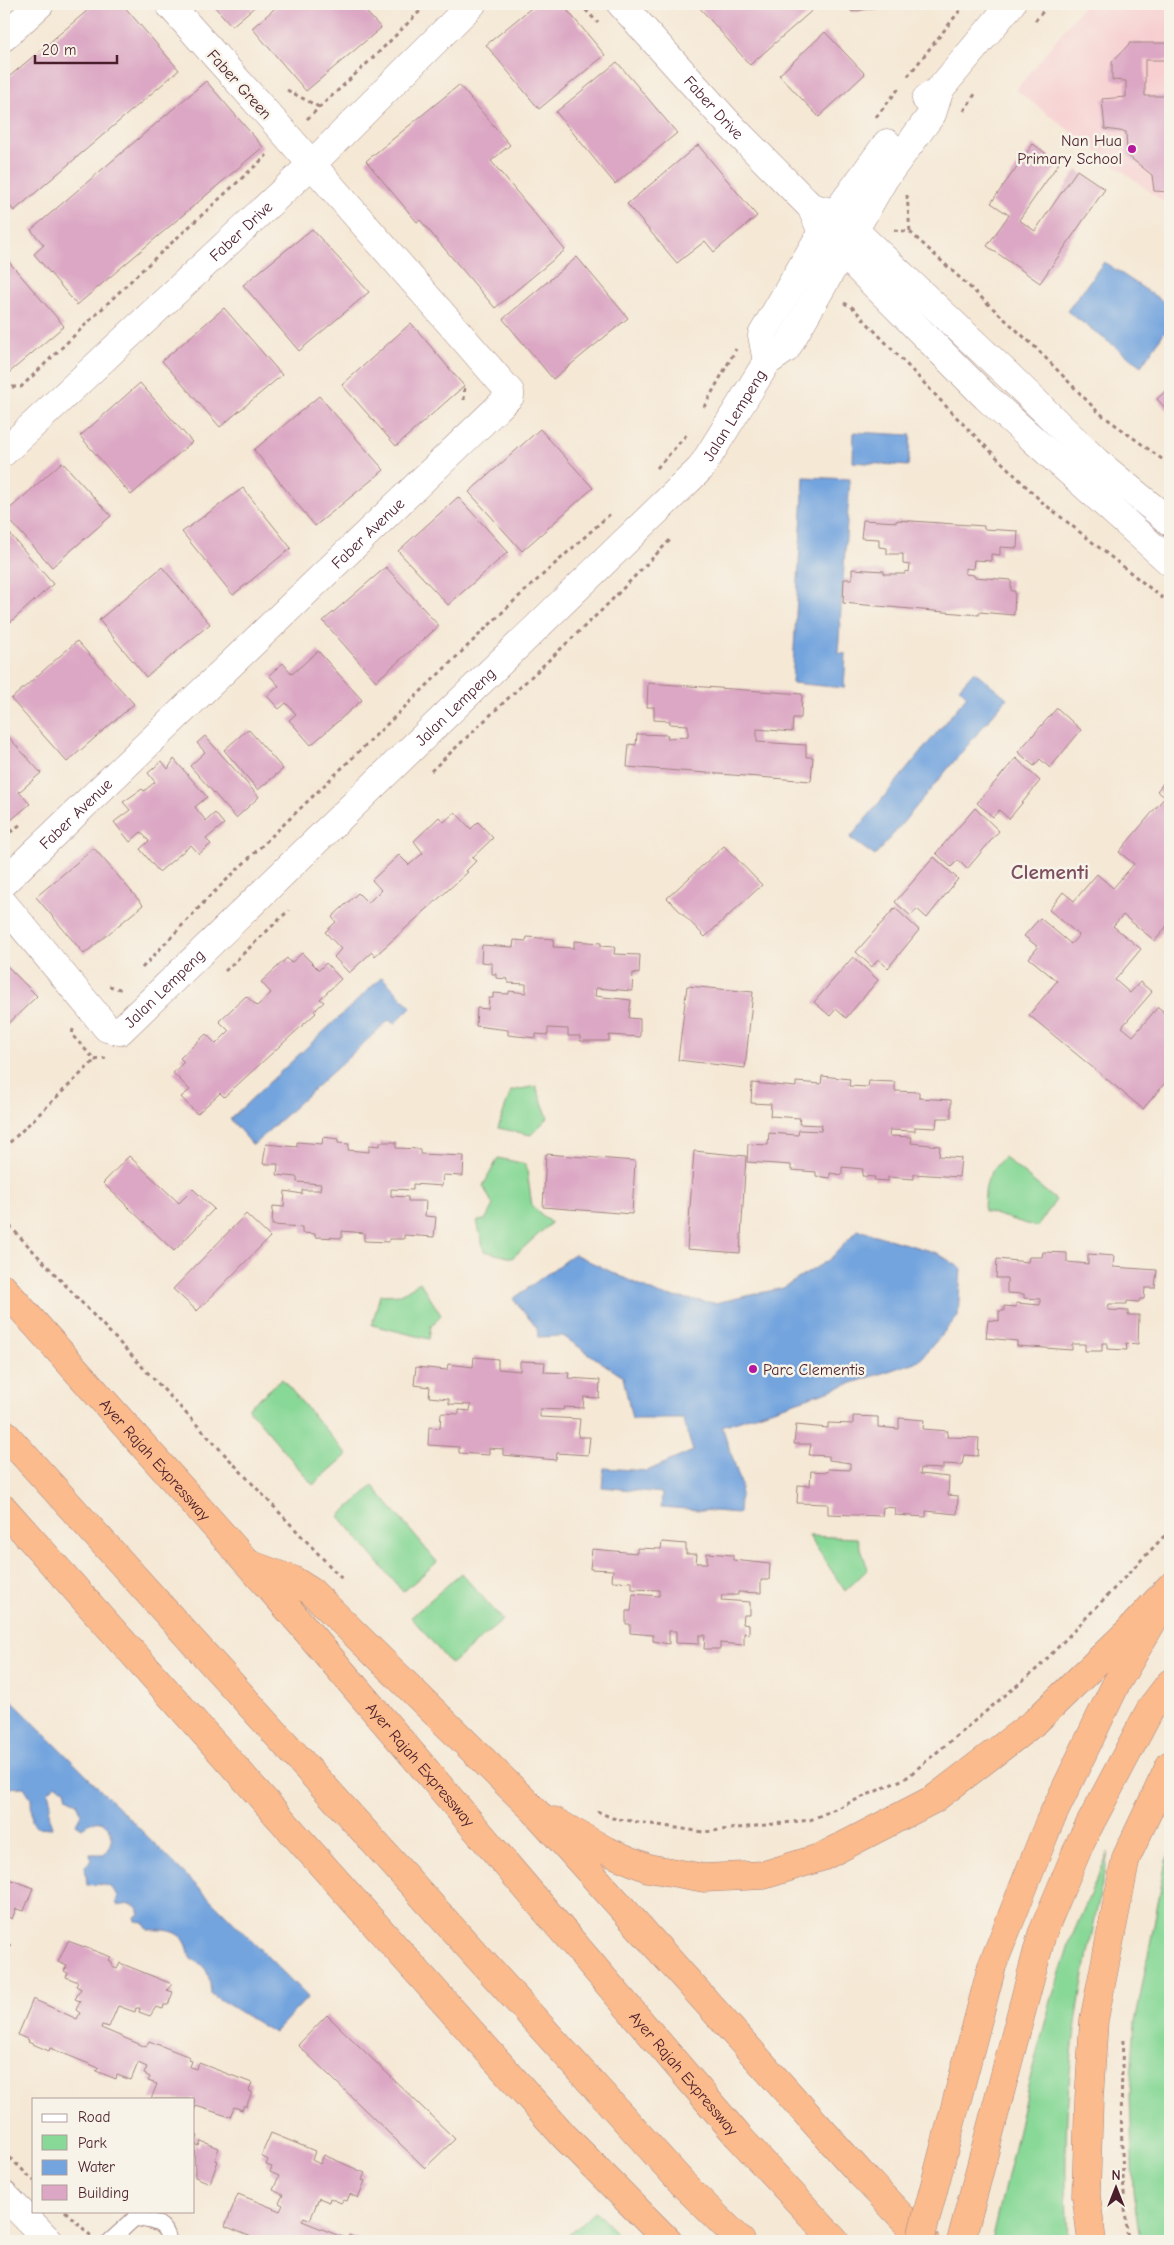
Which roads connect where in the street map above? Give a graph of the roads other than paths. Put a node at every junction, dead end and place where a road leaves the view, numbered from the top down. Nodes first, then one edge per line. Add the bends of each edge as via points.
1 (40, 4) edge
2 (169, 4) edge
3 (472, 4) edge
4 (621, 4) edge
5 (1011, 4) edge
6 (4, 37) edge
7 (312, 164) junction
8 (833, 227) junction
9 (767, 362) junction
10 (4, 451) edge
11 (1170, 522) edge
12 (1170, 562) edge
13 (4, 882) edge
14 (4, 904) edge
15 (4, 1289) edge
16 (4, 1433) edge
17 (4, 1509) edge
18 (248, 1564) junction
19 (1170, 1587) edge
20 (1170, 1591) edge
21 (1170, 1683) edge
22 (1170, 1765) edge
23 (535, 1811) junction
24 (4, 2195) edge
25 (49, 2241) edge
26 (110, 2241) edge
27 (169, 2241) edge
28 (668, 2241) edge
29 (741, 2241) edge
30 (836, 2241) edge
31 (920, 2241) edge
32 (925, 2241) edge
33 (960, 2241) edge
34 (1092, 2241) edge

1 - 6 street
2 - 7 street, Faber Green
3 - 7 street, Faber Drive
4 - 8 street, Faber Drive via 730,125
5 - 8 street, Jalan Lempeng via 940,89 932,114 884,179
7 - 10 street, Faber Drive
7 - 13 street, Faber Avenue via 510,392 509,398
8 - 9 street, Jalan Lempeng via 819,290 786,349
8 - 9 street, Jalan Lempeng via 762,335
8 - 11 street via 1009,376 1097,462
8 - 12 street via 986,397
9 - 14 street, Jalan Lempeng via 701,468 120,1031 107,1028
15 - 18 highway, Ayer Rajah Expressway
16 - 29 highway via 686,2187
17 - 28 highway via 565,2137
18 - 23 highway via 293,1580 312,1592
18 - 30 highway, Ayer Rajah Expressway via 738,2136
19 - 23 highway via 1036,1721 934,1799 822,1857 764,1875 704,1878 648,1868 607,1851
20 - 31 highway, bridge via 1116,1684 1049,1822 992,1966
21 - 33 highway via 1151,1708 1081,1841 1042,1934
22 - 34 highway via 1126,1858 1094,2020 1086,2195
23 - 32 highway via 860,2174
24 - 25 street
26 - 27 lane via 135,2218 157,2221 168,2231

